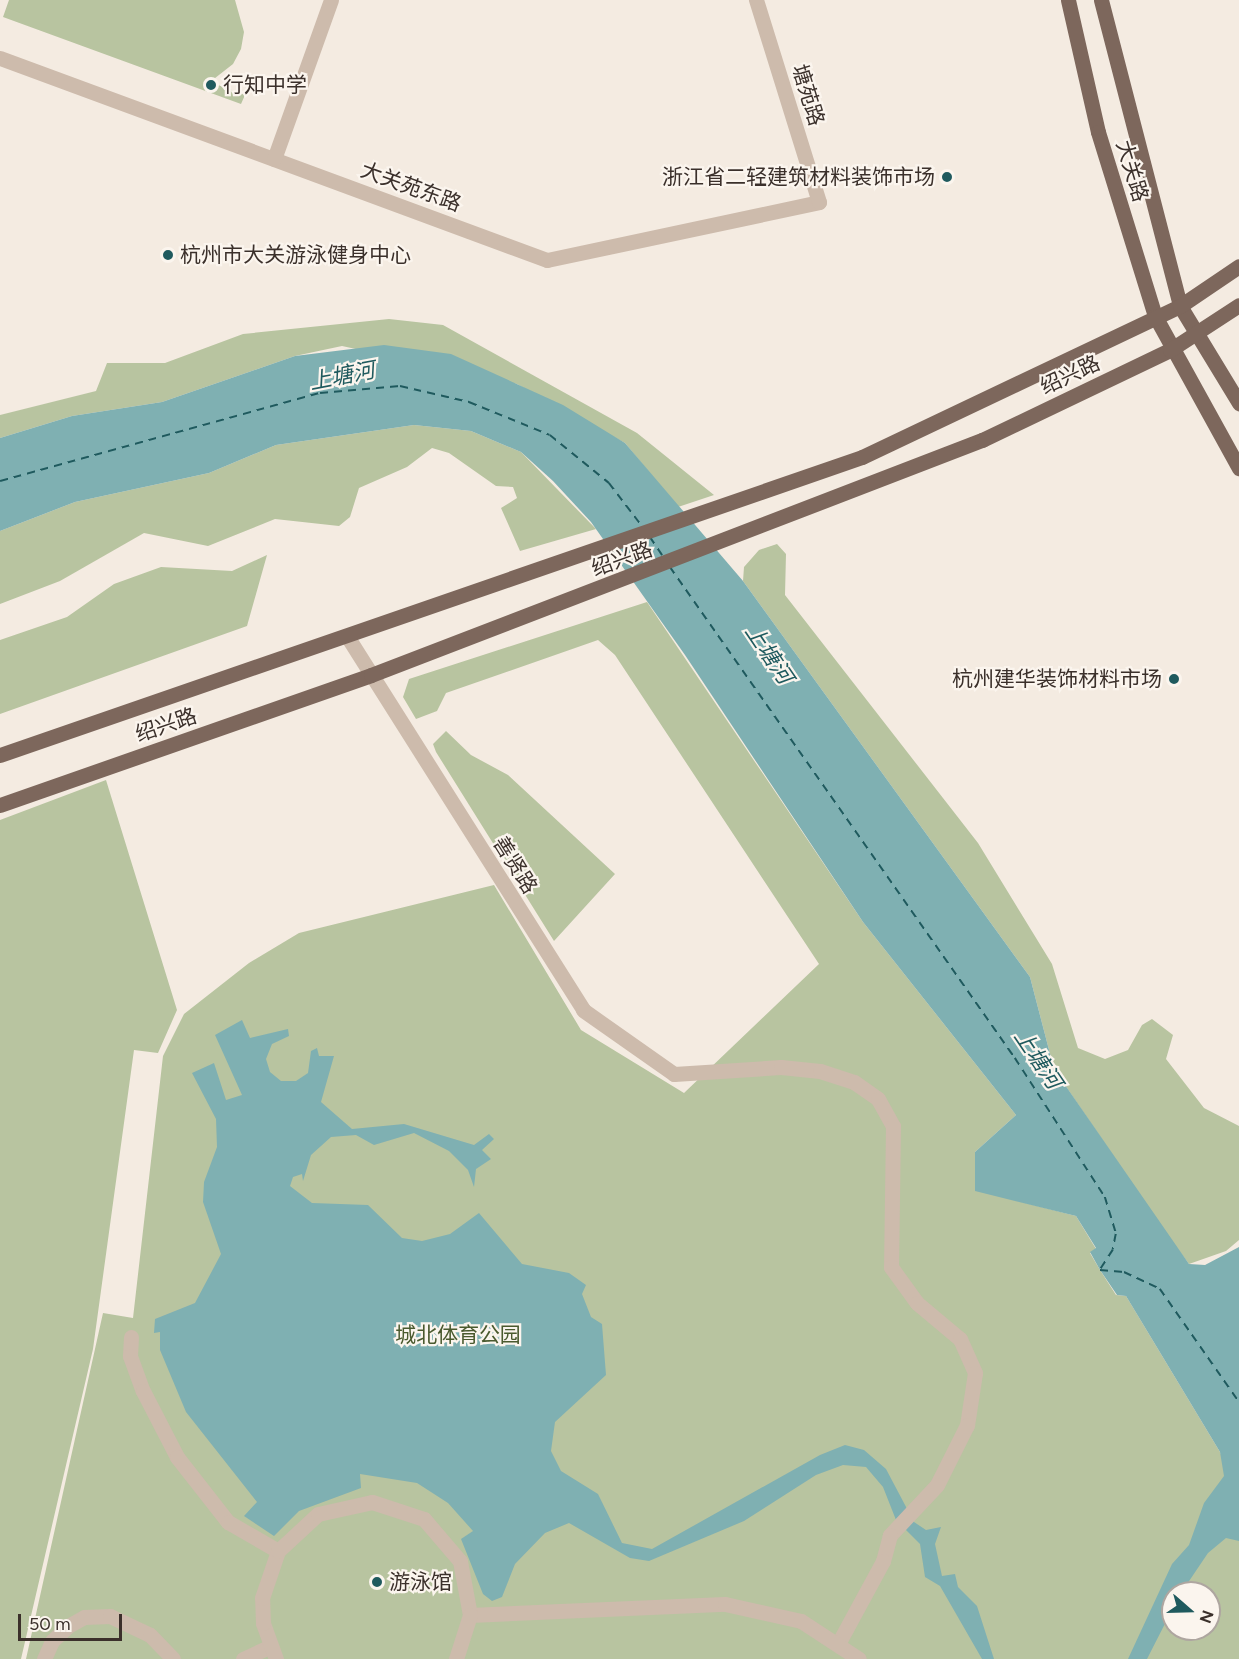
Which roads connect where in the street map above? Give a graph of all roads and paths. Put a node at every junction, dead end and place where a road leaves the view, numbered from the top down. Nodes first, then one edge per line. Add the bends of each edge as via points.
1 (331, 0) edge
2 (756, 0) edge
3 (1068, 0) edge
4 (1101, 0) edge
5 (0, 58) edge
6 (274, 159) junction
7 (819, 202) joint
8 (1239, 266) edge
9 (1239, 305) edge
10 (1180, 306) junction
11 (1155, 316) junction
12 (1199, 332) junction
13 (1170, 350) junction
14 (1239, 404) edge
15 (1239, 468) edge
16 (347, 636) junction
17 (371, 675) junction
18 (0, 755) edge
19 (0, 805) edge
20 (131, 1336) dead end
21 (278, 1551) junction
22 (470, 1615) junction
23 (839, 1642) junction
24 (273, 1653) edge
25 (44, 1659) edge
26 (173, 1659) edge
27 (243, 1659) edge
28 (456, 1659) edge
29 (859, 1659) edge

1 - 6 street
2 - 7 street, 塘苑路
3 - 11 main road, 大关路 via 1098,132
4 - 10 main road, 大关路
5 - 6 street, 大关苑东路
6 - 7 street, 大关苑东路 via 546,260
8 - 10 main road, 绍兴路
9 - 12 main road, 绍兴路
10 - 11 main road, 绍兴路
10 - 12 main road, 大关路
11 - 13 main road, 大关路
11 - 16 main road, 绍兴路 via 862,457
12 - 13 main road, 绍兴路
12 - 14 main road, 大关路
13 - 15 main road, 大关路
13 - 17 main road, 绍兴路 via 982,440 732,540
16 - 17 street, 善贤路
16 - 18 main road, 绍兴路
17 - 19 main road, 绍兴路
17 - 23 street, 善贤路 via 583,1010 674,1074 781,1067 820,1071 854,1082 878,1099 893,1126 891,1267 917,1303 960,1339 975,1373 967,1425 937,1485 890,1535 883,1561
20 - 21 street via 130,1356 143,1391 183,1466 228,1522
21 - 22 street via 296,1530 327,1510 372,1502 399,1507 424,1520 455,1553 469,1587
21 - 24 street via 262,1598
22 - 23 street via 725,1604 783,1614
22 - 28 street
23 - 29 street
24 - 27 street
25 - 26 street via 52,1641 68,1626 84,1617 110,1616 150,1635

